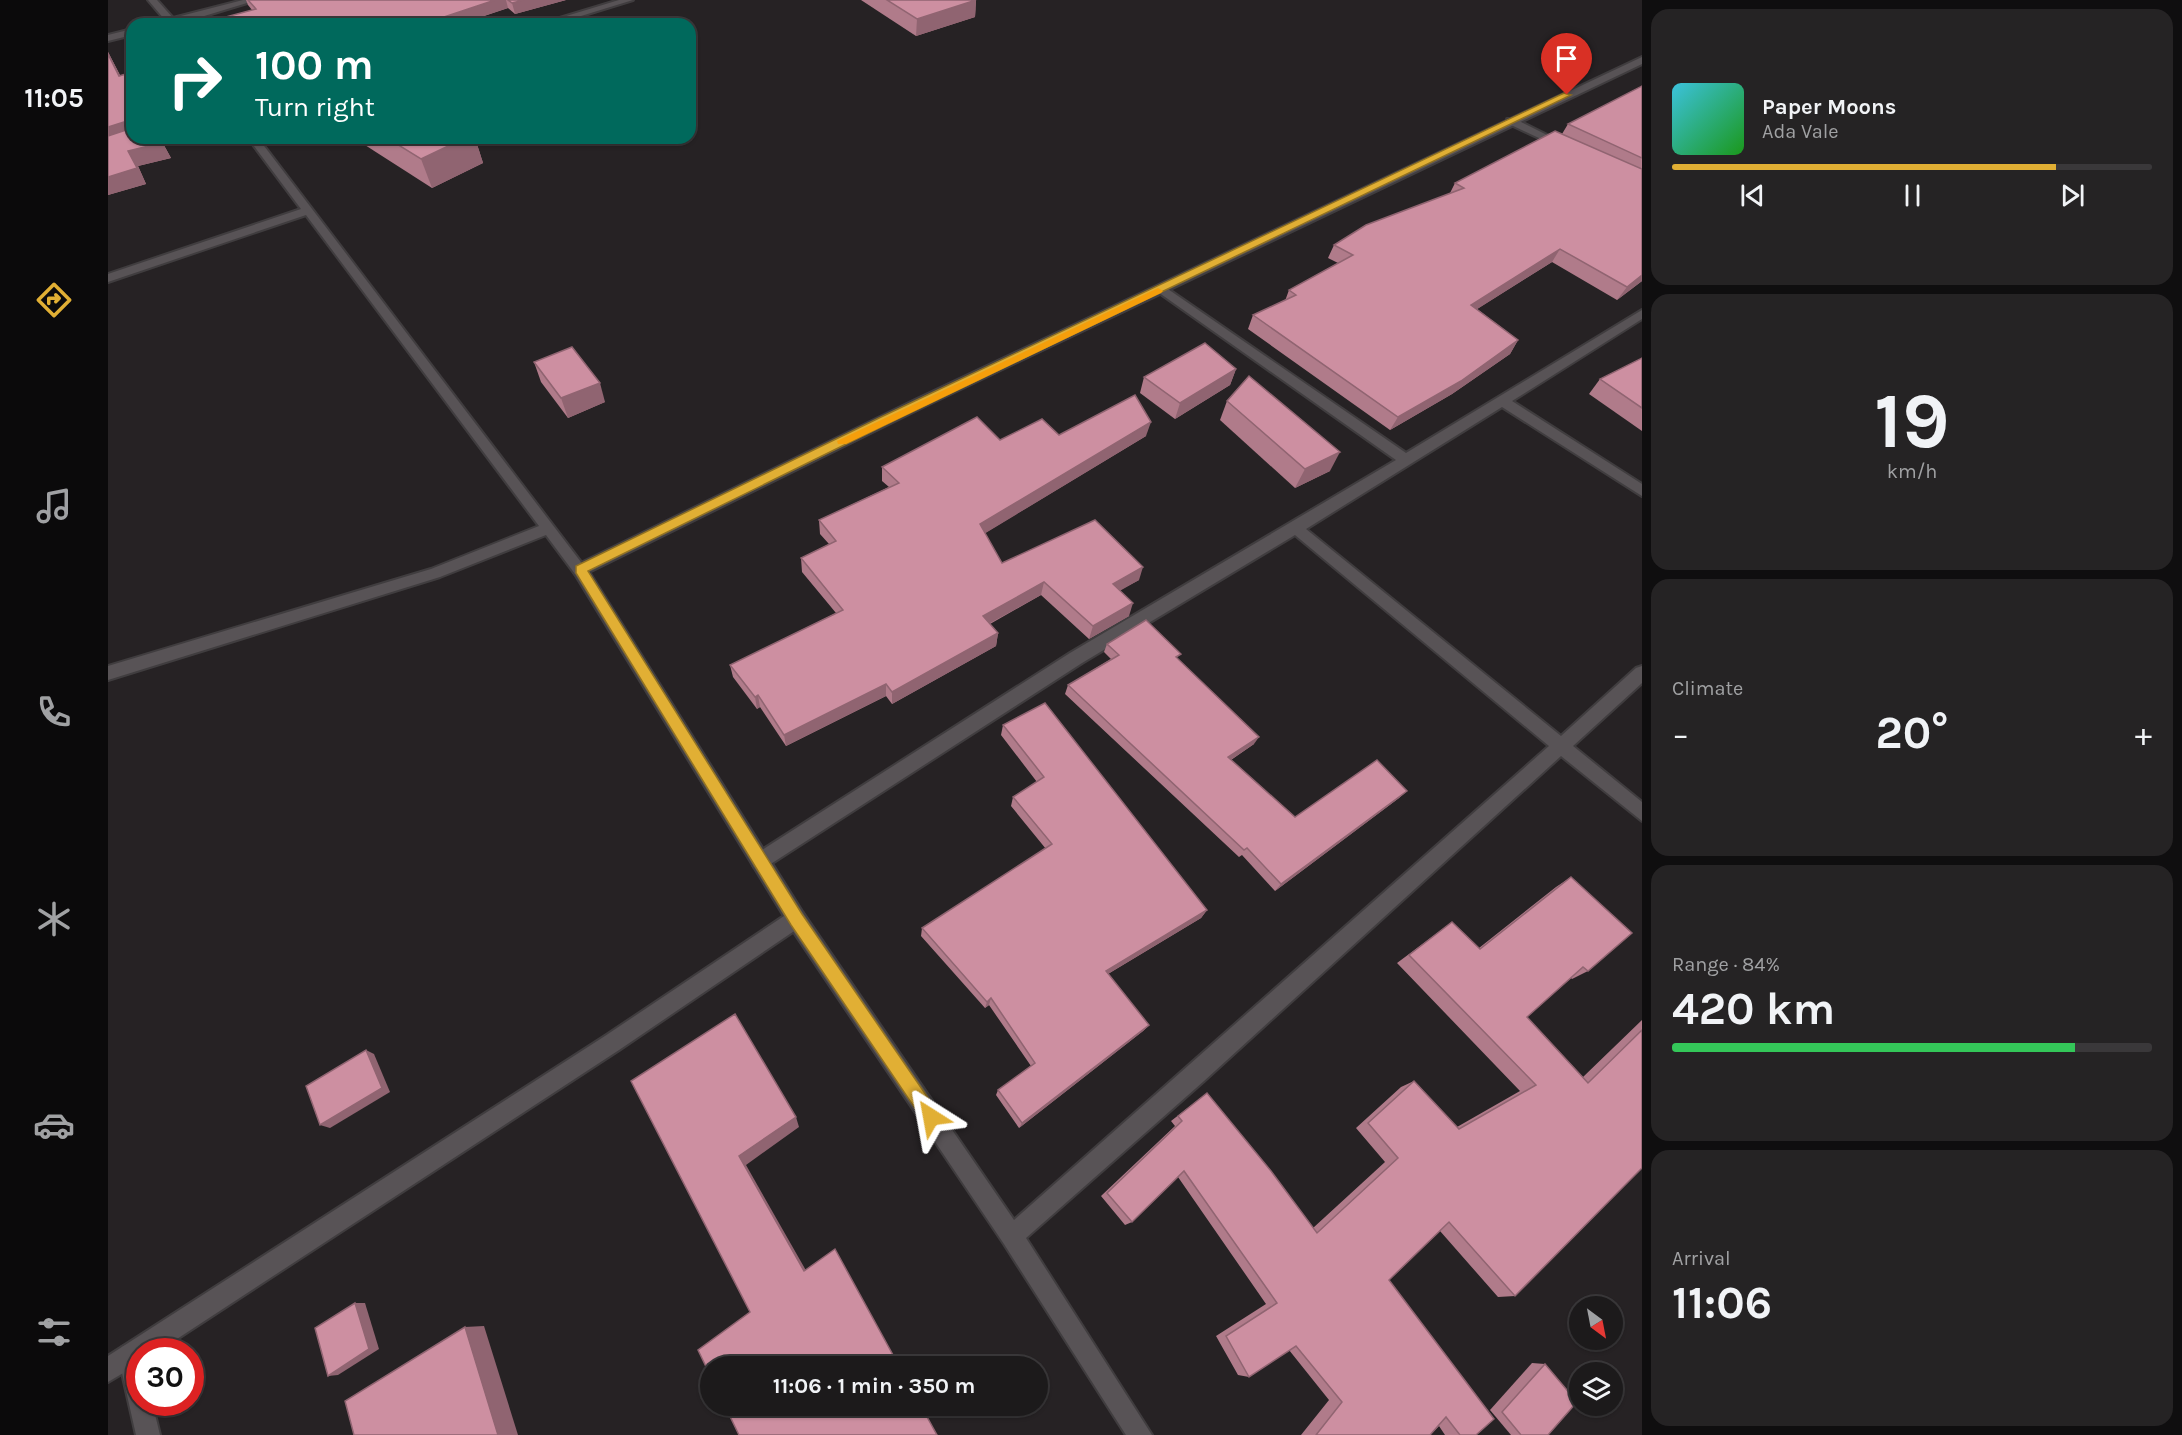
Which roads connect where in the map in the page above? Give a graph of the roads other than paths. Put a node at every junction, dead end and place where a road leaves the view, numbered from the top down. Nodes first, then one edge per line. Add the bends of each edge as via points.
1 (152, 0) edge
2 (253, 0) edge
3 (629, 0) edge
4 (165, 18) edge
5 (186, 18) edge
6 (566, 18) edge
7 (126, 34) edge
8 (108, 38) edge
9 (1642, 60) edge
10 (1511, 121) junction
11 (259, 144) edge
12 (1572, 149) edge
13 (310, 210) junction
14 (108, 278) edge
15 (1162, 289) junction
16 (1642, 314) edge
17 (1502, 400) junction
18 (1406, 460) junction
19 (1642, 491) edge
20 (549, 528) junction
21 (1296, 528) junction
22 (580, 570) junction
23 (108, 673) edge
24 (1642, 673) edge
25 (1562, 748) junction
26 (1642, 813) edge
27 (760, 861) junction
28 (796, 919) junction
29 (1012, 1236) junction
30 (156, 1338) edge
31 (126, 1358) edge
32 (108, 1370) edge
33 (144, 1416) edge
34 (148, 1435) edge
35 (1140, 1435) edge

1 - 4 street
2 - 5 street
3 - 6 street
7 - 8 street
9 - 10 street
10 - 12 street
10 - 15 street
11 - 13 street
13 - 14 street
13 - 20 street
15 - 18 street
15 - 22 street
16 - 17 street
17 - 18 street
17 - 19 street
18 - 21 street
20 - 22 street
20 - 23 street via 435,573
21 - 25 street
21 - 27 street via 1076,658
22 - 27 street
24 - 25 street
25 - 26 street
25 - 29 street
27 - 28 street
28 - 29 street
28 - 30 street
29 - 35 street
31 - 32 street
33 - 34 street

